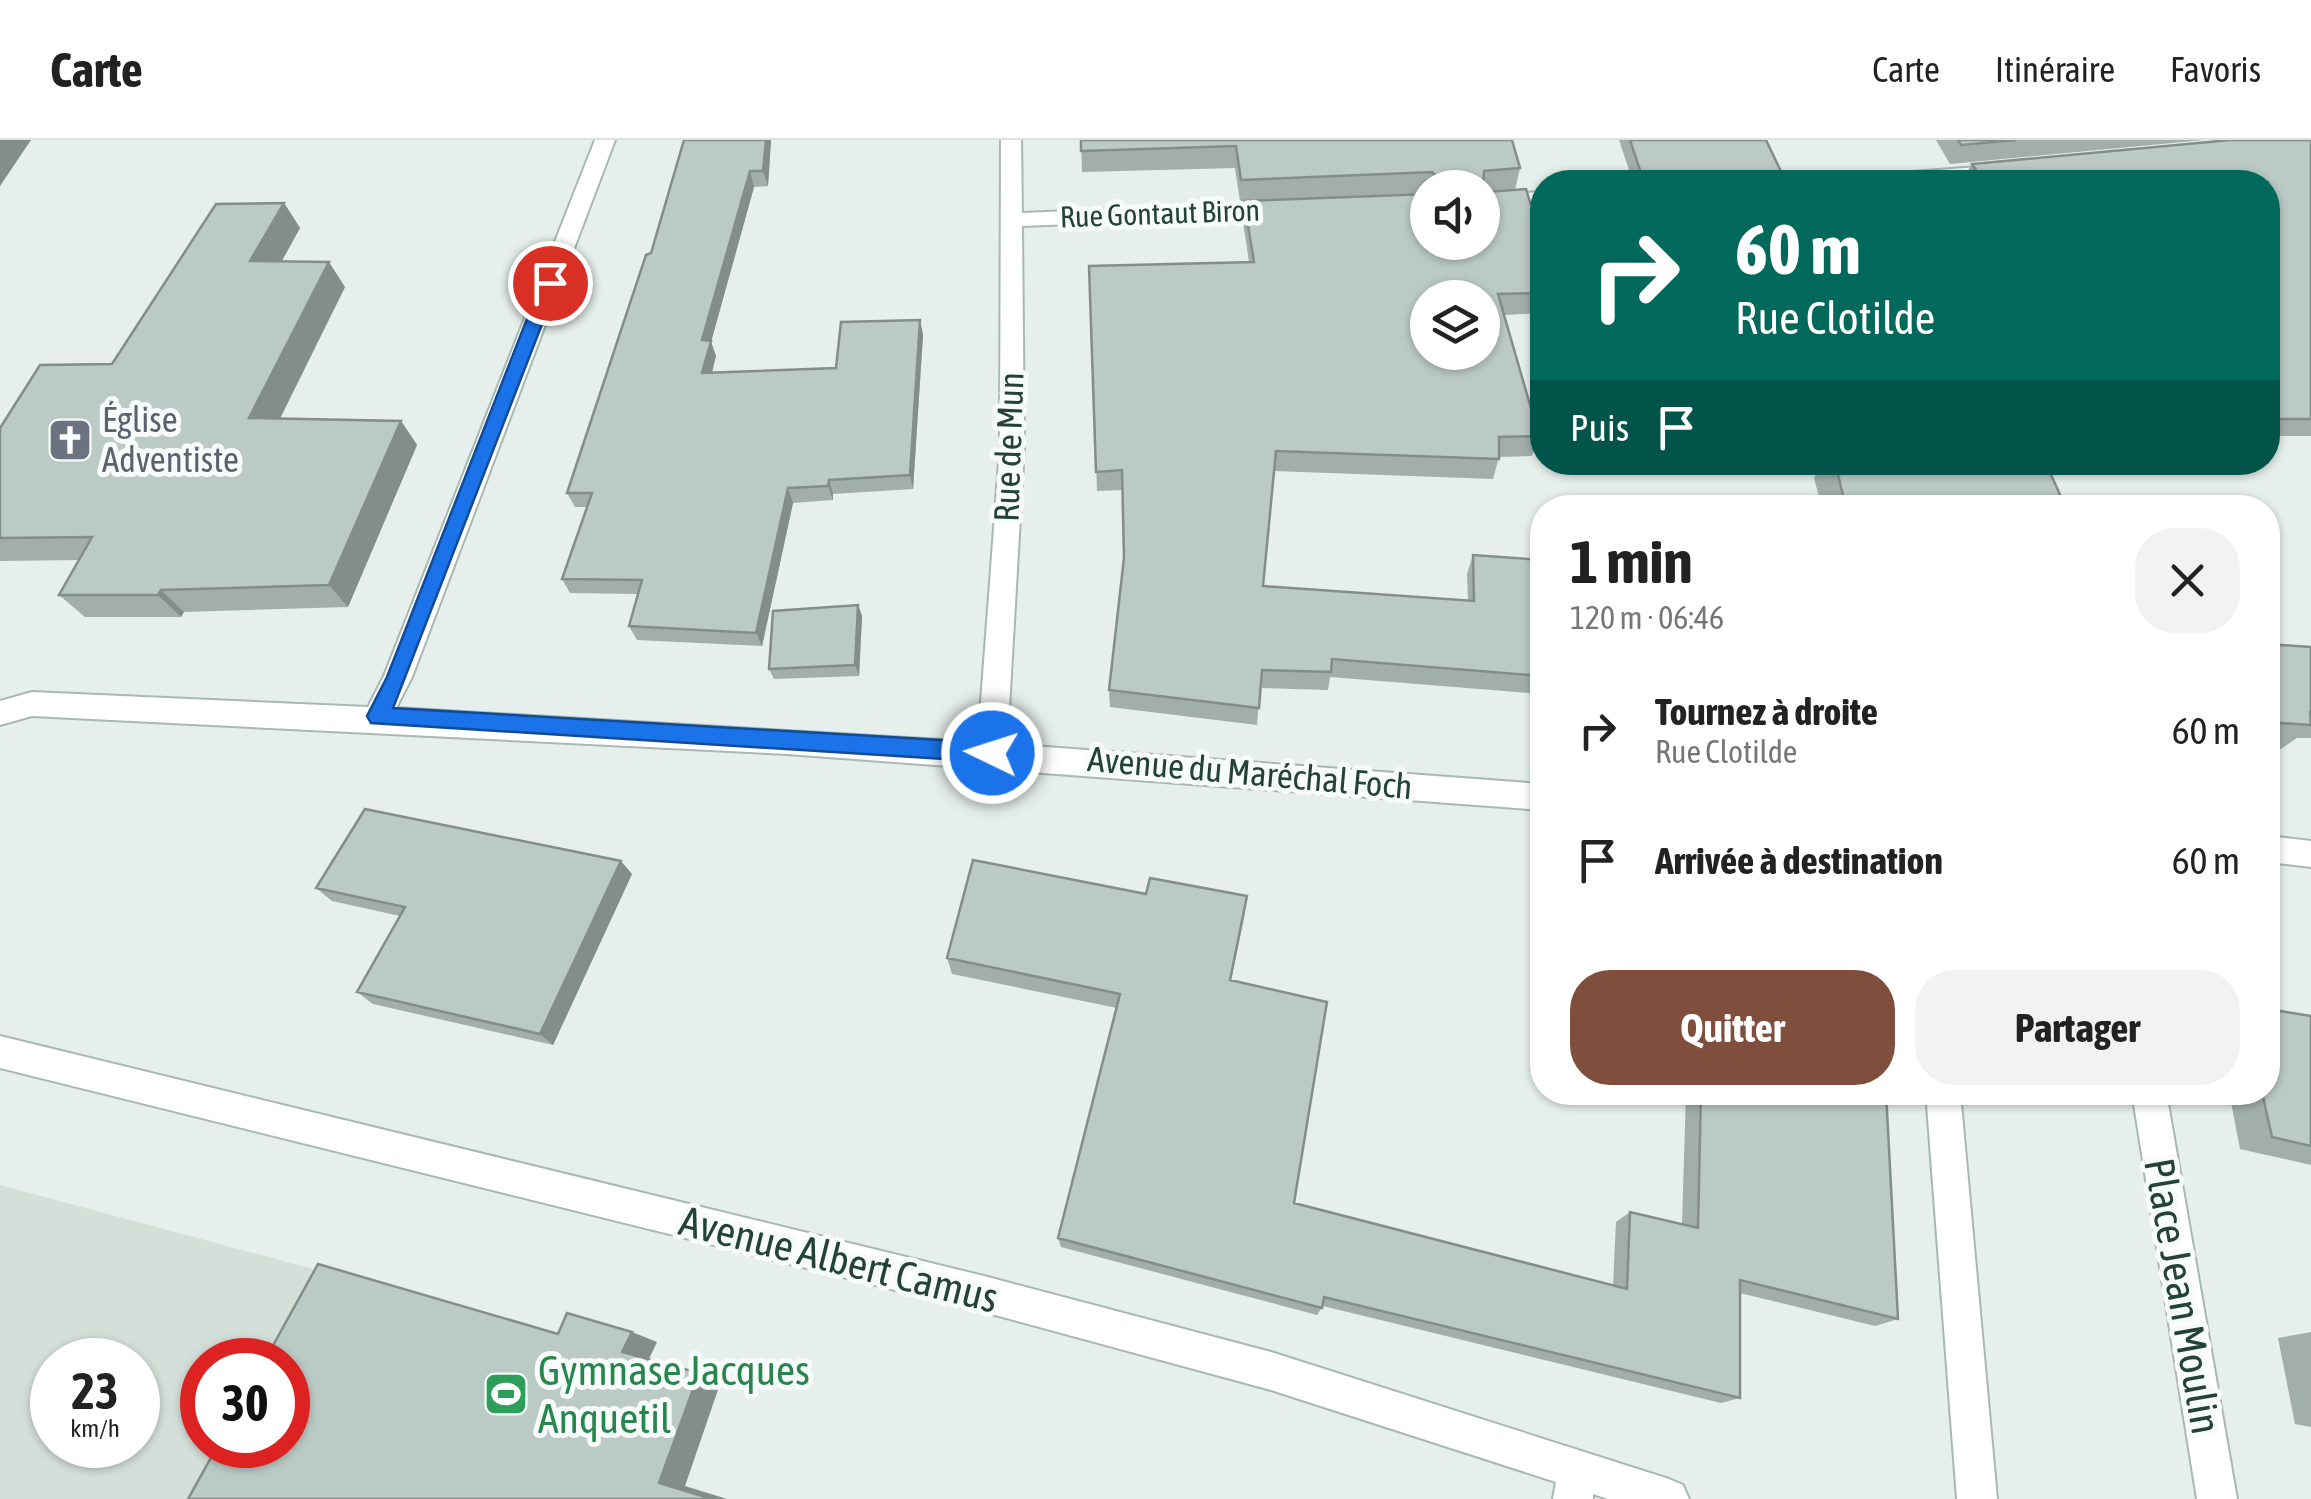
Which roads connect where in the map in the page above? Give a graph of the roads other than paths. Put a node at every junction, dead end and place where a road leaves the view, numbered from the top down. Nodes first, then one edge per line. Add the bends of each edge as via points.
1 (605, 140) edge
2 (1011, 140) edge
3 (2024, 169) edge
4 (2011, 170) edge
5 (1530, 200) edge
6 (1500, 201) edge
7 (1308, 208) edge
8 (1012, 220) junction
9 (0, 712) edge
10 (378, 716) junction
11 (992, 753) junction
12 (1530, 795) edge
13 (2280, 850) edge
14 (2311, 854) edge
15 (0, 1052) edge
16 (1944, 1105) edge
17 (2152, 1105) edge
18 (1575, 1484) edge
19 (1669, 1499) edge
20 (1977, 1499) edge
21 (2218, 1499) edge

1 - 10 street
2 - 8 street, Rue de Mun
3 - 4 street
5 - 6 street
7 - 8 street, Rue Gontaut Biron
8 - 11 street, Rue de Mun via 1012,448
9 - 10 street, Avenue du Maréchal Foch via 32,704
10 - 11 street, Avenue du Maréchal Foch
11 - 12 street, Avenue du Maréchal Foch
13 - 14 street
15 - 18 street, Avenue Albert Camus via 1271,1371
16 - 20 street
17 - 21 street, Place Jean Moulin
18 - 19 street, Avenue Albert Camus

